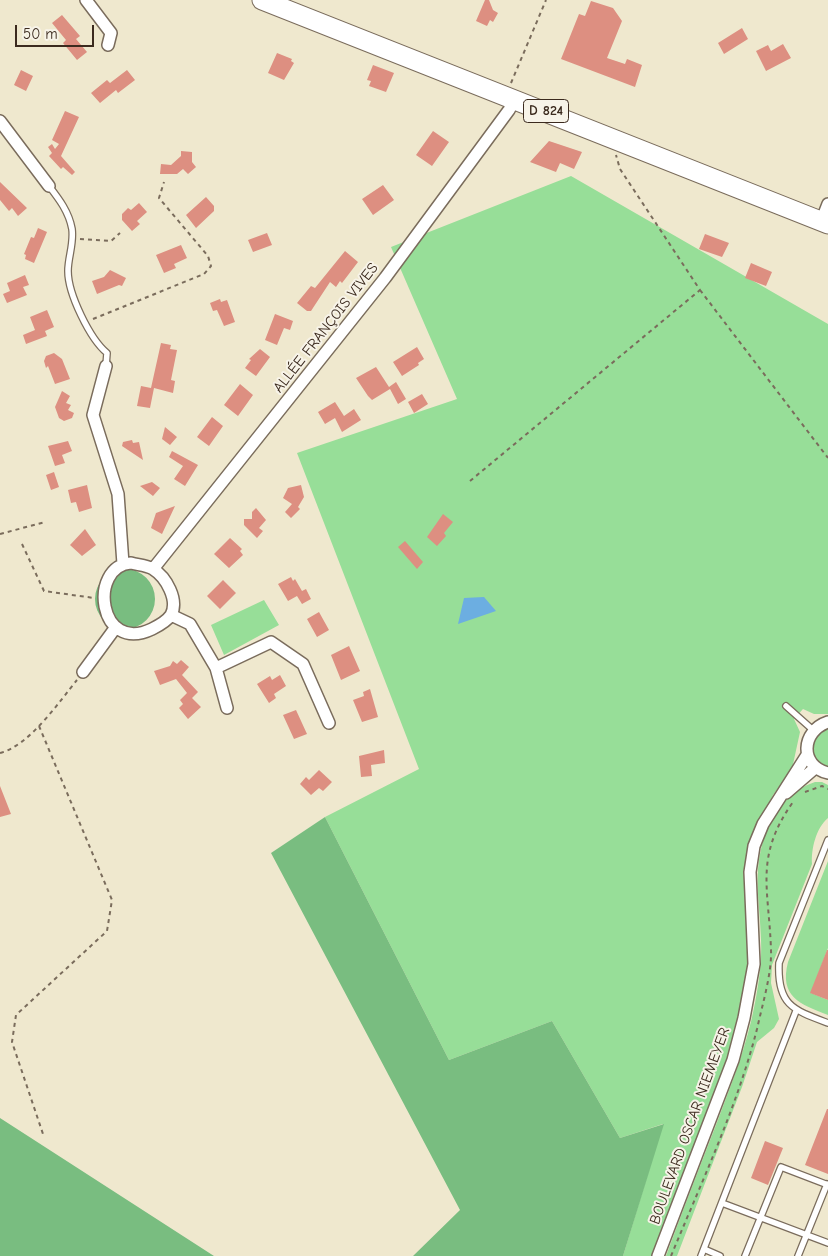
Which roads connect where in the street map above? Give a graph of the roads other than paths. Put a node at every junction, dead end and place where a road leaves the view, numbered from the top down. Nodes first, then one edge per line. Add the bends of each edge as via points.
1 (86, 0) edge
2 (262, 0) edge
3 (108, 45) dead end
4 (510, 98) junction
5 (0, 121) edge
6 (49, 186) joint
7 (828, 204) edge
8 (824, 223) edge
9 (106, 366) joint
10 (123, 564) junction
11 (153, 569) junction
12 (171, 615) junction
13 (116, 627) junction
14 (216, 668) junction
15 (83, 672) road end
16 (786, 706) dead end
17 (227, 708) dead end
18 (828, 722) edge
19 (329, 723) dead end
20 (813, 730) junction
21 (807, 755) junction
22 (816, 768) junction
23 (828, 773) edge
24 (775, 803) junction
25 (828, 840) edge
26 (796, 1011) junction
27 (828, 1023) edge
28 (827, 1185) edge
29 (722, 1203) junction
30 (760, 1217) junction
31 (806, 1235) junction
32 (828, 1243) edge
33 (704, 1249) junction
34 (658, 1256) edge
35 (701, 1256) edge
36 (720, 1256) edge
37 (745, 1256) edge
38 (798, 1256) edge

1 - 3 street via 110,33
2 - 4 main road, D 824
4 - 8 main road, D 824
4 - 11 street, ALLÉE FRANÇOIS VIVES via 509,110 385,278
5 - 6 street
6 - 9 lane via 66,209 73,239 69,280 94,340 107,353
7 - 8 street
9 - 10 street via 94,415 118,494
10 - 11 street
10 - 13 street via 109,580 104,600 104,609
11 - 12 street via 164,577 169,588 173,603
12 - 13 street via 148,631 128,632
12 - 14 street via 190,624
13 - 15 street
14 - 17 street
14 - 19 street via 270,642 304,664
16 - 20 lane
18 - 20 street
20 - 21 street via 806,746
21 - 22 street
21 - 24 street, BOULEVARD OSCAR NIEMEYER
22 - 23 street
22 - 24 street, BOULEVARD OSCAR NIEMEYER
24 - 34 street, BOULEVARD OSCAR NIEMEYER via 754,846 750,872 754,964 744,1018 733,1060
25 - 26 lane via 779,963 778,980 785,1000
26 - 27 lane
26 - 29 lane
28 - 30 lane via 780,1167
28 - 31 lane
29 - 30 lane
29 - 33 lane
30 - 31 lane
30 - 37 lane
31 - 32 lane
31 - 38 lane
33 - 35 lane
33 - 36 lane

